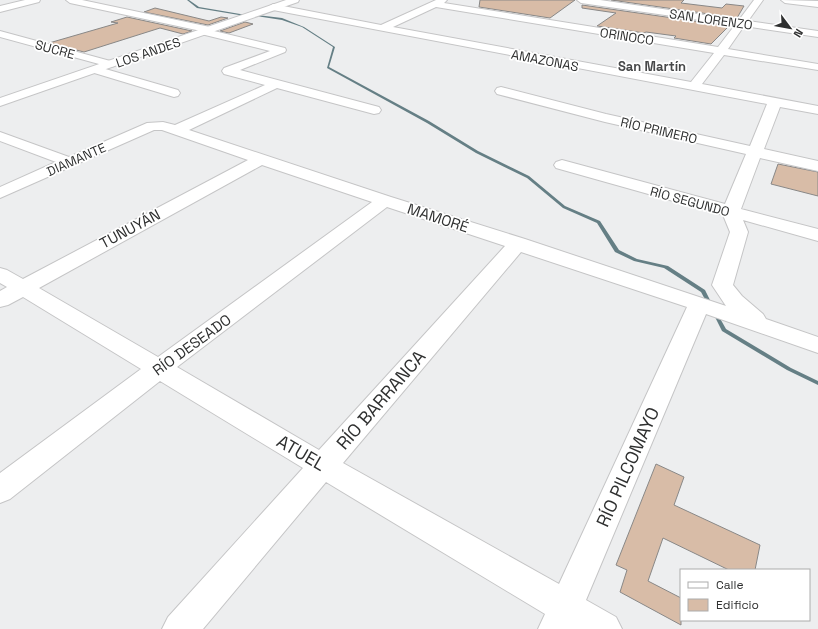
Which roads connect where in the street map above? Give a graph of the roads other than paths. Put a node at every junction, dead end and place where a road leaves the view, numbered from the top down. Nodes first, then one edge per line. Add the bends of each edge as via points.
1 (36, 0) edge
2 (70, 0) edge
3 (295, 0) edge
4 (581, 0) edge
5 (759, 0) edge
6 (785, 0) edge
7 (806, 0) edge
8 (439, 2) edge
9 (818, 3) edge
10 (273, 8) junction
11 (0, 9) edge
12 (742, 23) junction
13 (382, 28) junction
14 (207, 31) junction
15 (0, 34) edge
16 (818, 34) edge
17 (721, 51) junction
18 (110, 64) junction
19 (818, 67) edge
20 (95, 70) junction
21 (276, 84) junction
22 (694, 87) junction
23 (501, 91) dead end
24 (174, 93) dead end
25 (2, 100) edge
26 (775, 102) junction
27 (374, 110) dead end
28 (818, 110) edge
29 (152, 126) joint
30 (177, 130) junction
31 (0, 136) edge
32 (755, 152) junction
33 (261, 159) junction
34 (69, 162) junction
35 (562, 165) dead end
36 (818, 166) edge
37 (0, 193) edge
38 (385, 201) junction
39 (730, 212) junction
40 (818, 235) edge
41 (518, 243) junction
42 (7, 287) edge
43 (711, 309) junction
44 (764, 327) junction
45 (818, 345) edge
46 (158, 369) junction
47 (323, 466) junction
48 (0, 490) edge
49 (561, 618) edge
50 (180, 629) edge
51 (604, 629) edge

1 - 11 street
2 - 14 street
3 - 10 street, LOS ANDES
4 - 12 street, SAN LORENZO
5 - 12 street
6 - 9 street
7 - 9 street
8 - 13 street
8 - 17 street, ORINOCO
10 - 13 street, AMAZONAS
10 - 14 street, LOS ANDES
12 - 16 street, SAN LORENZO
12 - 17 street
13 - 22 street, AMAZONAS
14 - 18 street, LOS ANDES
14 - 21 street via 281,50 228,71
15 - 18 street, SUCRE
17 - 19 street, ORINOCO
17 - 22 street
18 - 20 street, LOS ANDES
20 - 24 street
20 - 25 street, LOS ANDES
21 - 27 street
21 - 30 street
22 - 26 street, AMAZONAS
23 - 32 street, RÍO PRIMERO
26 - 28 street, AMAZONAS
26 - 32 street
29 - 30 street, MAMORÉ
29 - 34 street, DIAMANTE
30 - 33 street, MAMORÉ
31 - 34 street
32 - 36 street, RÍO PRIMERO
32 - 39 street
33 - 38 street, MAMORÉ
33 - 42 street, TUNUYÁN
34 - 37 street, DIAMANTE
35 - 39 street, RÍO SEGUNDO
38 - 41 street, MAMORÉ
38 - 46 street, RÍO DESEADO
39 - 40 street, RÍO SEGUNDO
39 - 44 street via 740,232 722,285 734,301
41 - 43 street, MAMORÉ
41 - 47 street, RÍO BARRANCA
42 - 46 street, ATUEL
43 - 44 street, MAMORÉ
43 - 49 street, RÍO PILCOMAYO
44 - 45 street, MAMORÉ
46 - 47 street, ATUEL
46 - 48 street, RÍO DESEADO
47 - 49 street, ATUEL
47 - 50 street, RÍO BARRANCA
49 - 51 street, ATUEL

